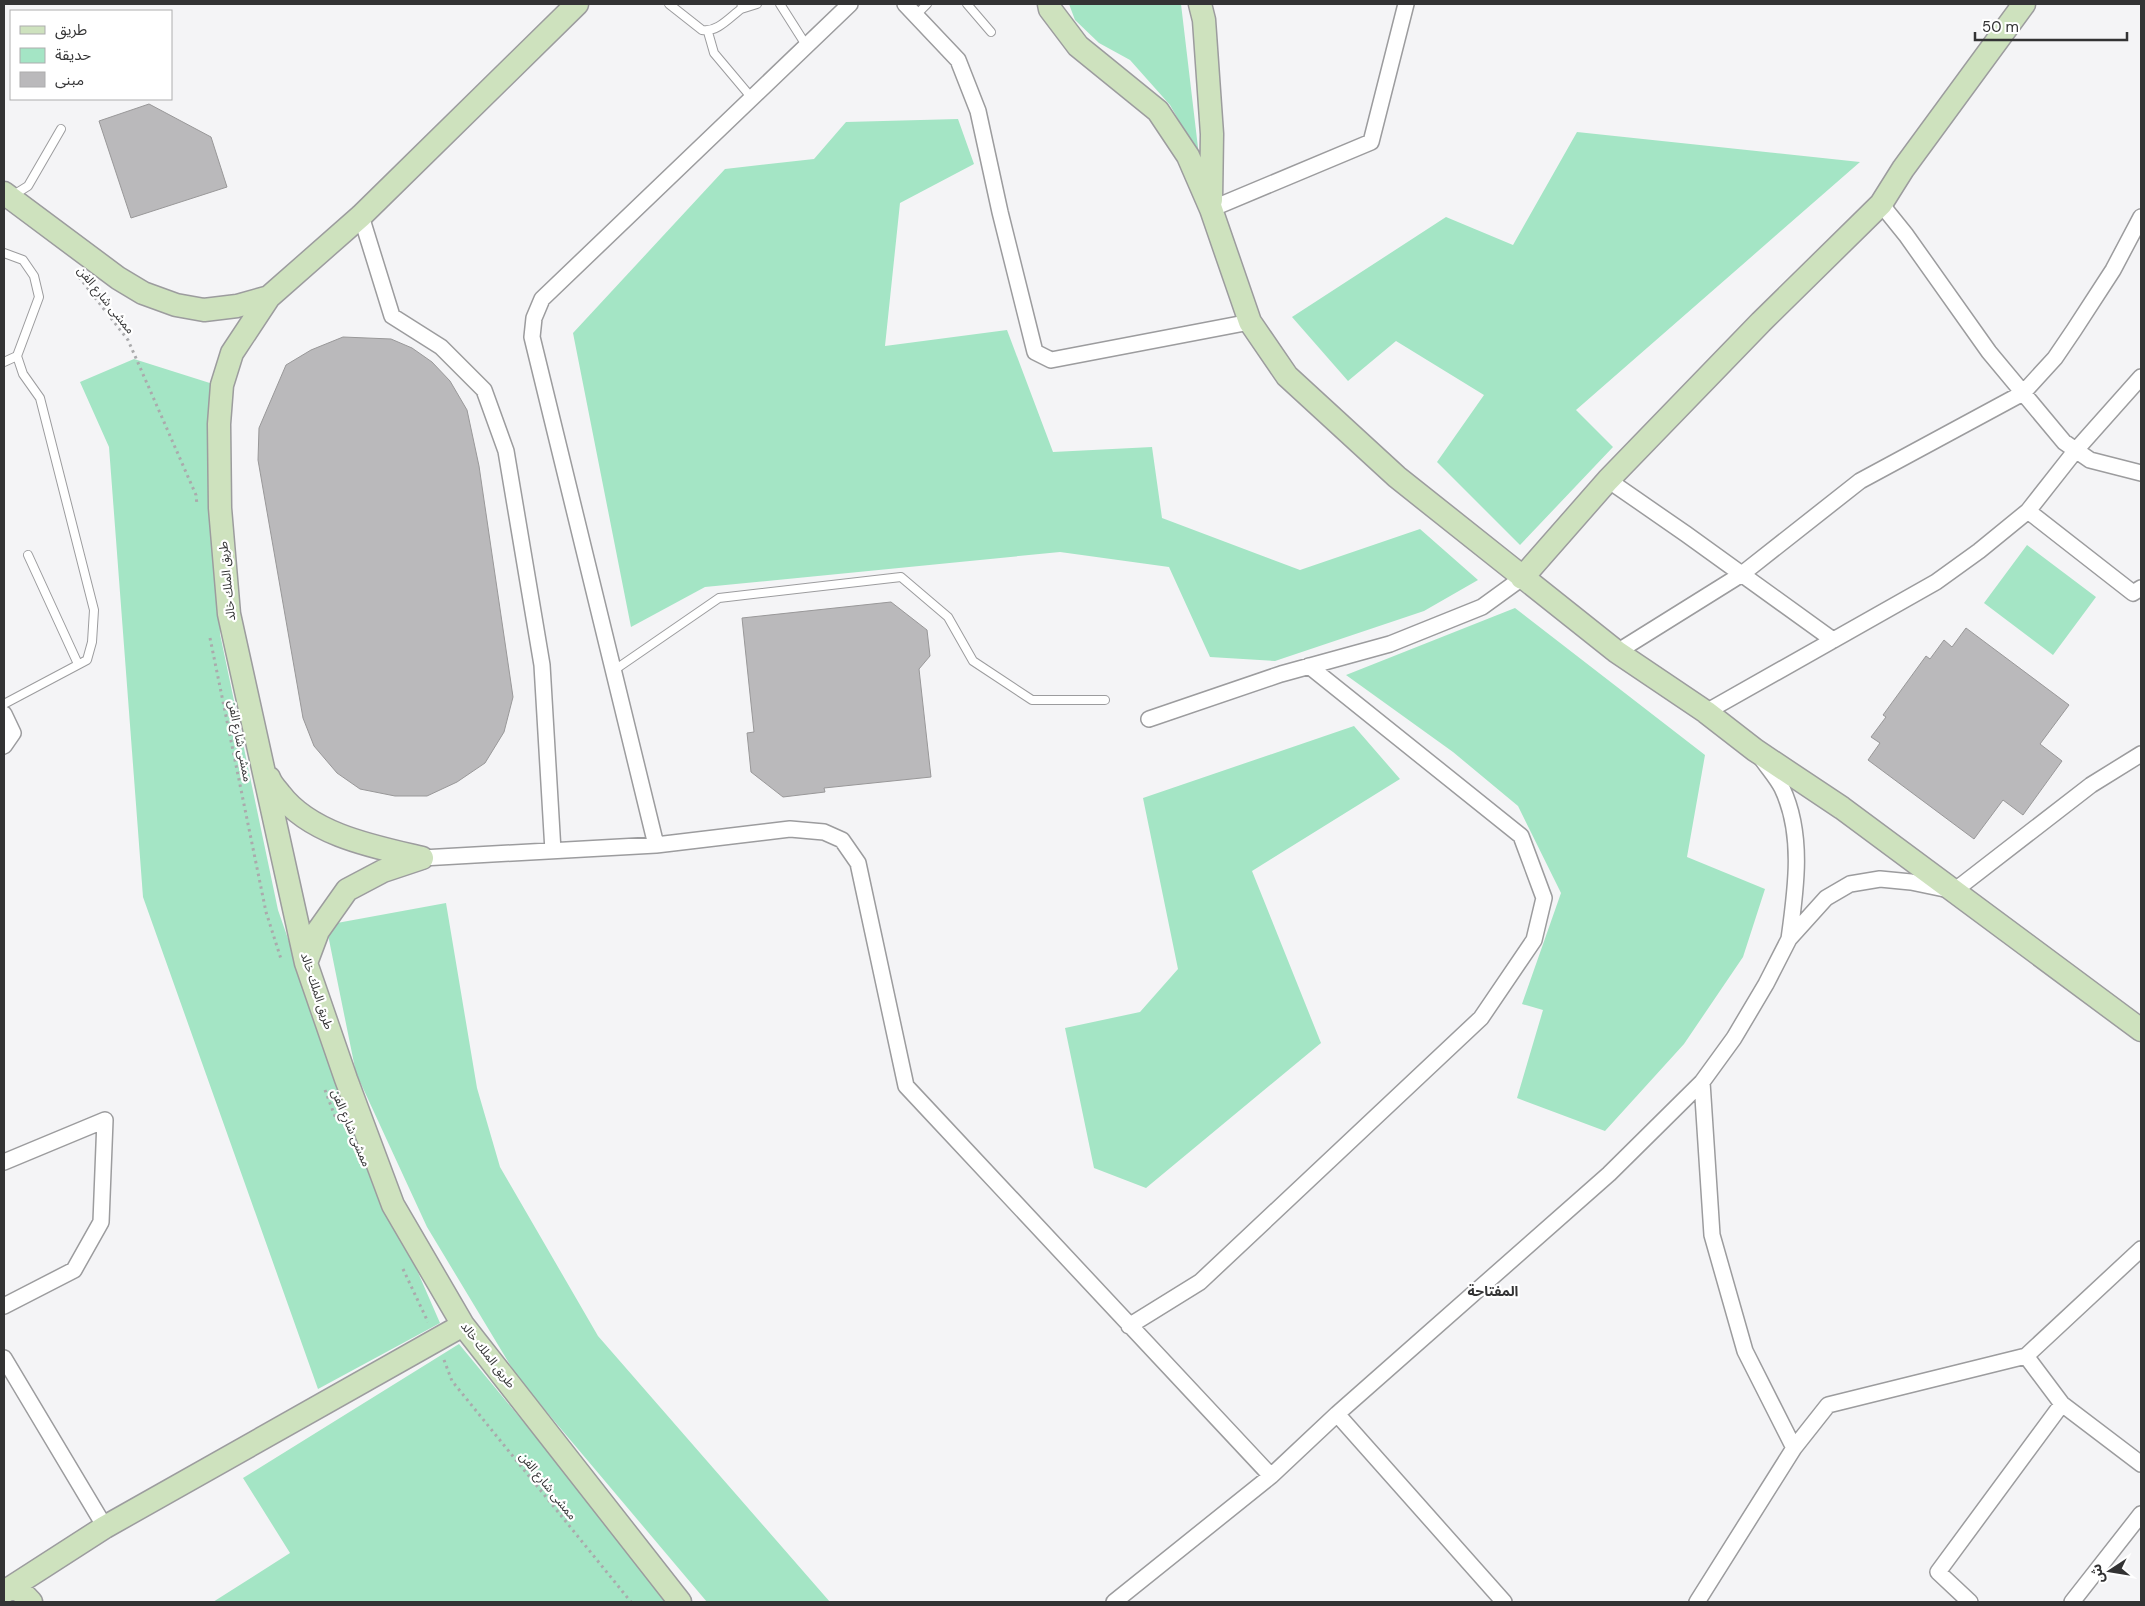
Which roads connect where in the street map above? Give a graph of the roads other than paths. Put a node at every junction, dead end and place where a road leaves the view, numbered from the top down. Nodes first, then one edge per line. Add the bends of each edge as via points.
1 (577, 4) edge
2 (669, 4) edge
3 (757, 4) edge
4 (780, 4) edge
5 (850, 4) edge
6 (905, 4) edge
7 (927, 4) edge
8 (967, 4) edge
9 (1049, 4) edge
10 (1406, 4) edge
11 (2024, 4) edge
12 (741, 6) edge
13 (1206, 9) edge
14 (916, 15) junction
15 (708, 32) junction
16 (992, 32) dead end
17 (806, 45) junction
18 (751, 97) junction
19 (61, 128) dead end
20 (11, 199) edge
21 (1881, 204) junction
22 (1211, 209) junction
23 (361, 216) junction
24 (2141, 217) edge
25 (4, 254) edge
26 (269, 297) junction
27 (1250, 322) junction
28 (17, 356) junction
29 (4, 362) edge
30 (2141, 377) edge
31 (2023, 393) junction
32 (2076, 450) junction
33 (2141, 473) edge
34 (1608, 480) junction
35 (2028, 511) junction
36 (28, 555) dead end
37 (1742, 574) junction
38 (1522, 578) junction
39 (2139, 594) edge
40 (1833, 640) junction
41 (1617, 652) junction
42 (78, 664) junction
43 (1310, 666) junction
44 (613, 671) junction
45 (1104, 700) dead end
46 (4, 704) edge
47 (1706, 712) junction
48 (4, 714) edge
49 (1150, 719) dead end
50 (254, 725) junction
51 (4, 746) edge
52 (1756, 750) junction
53 (2141, 754) edge
54 (656, 845) junction
55 (553, 851) junction
56 (422, 858) junction
57 (1954, 892) junction
58 (1789, 939) junction
59 (295, 966) junction
60 (2140, 1025) edge
61 (1702, 1082) junction
62 (4, 1162) edge
63 (2141, 1249) edge
64 (4, 1306) edge
65 (464, 1325) junction
66 (1129, 1326) junction
67 (2026, 1356) junction
68 (4, 1358) edge
69 (2062, 1404) junction
70 (1338, 1414) junction
71 (1794, 1448) junction
72 (2141, 1464) edge
73 (1271, 1476) junction
74 (2141, 1514) edge
75 (105, 1528) junction
76 (9, 1588) edge
77 (31, 1602) edge
78 (680, 1602) edge
79 (1114, 1602) edge
80 (1504, 1602) edge
81 (1697, 1602) edge
82 (1970, 1602) edge
83 (2072, 1602) edge

1 - 23 street
2 - 15 lane
3 - 12 lane
4 - 17 lane
5 - 17 street
6 - 14 street
7 - 14 lane
8 - 16 lane
9 - 22 street via 1078,46 1158,111 1188,156
10 - 22 street via 1371,142
11 - 21 street
12 - 15 lane
13 - 22 street via 1212,134
14 - 27 street via 958,60 978,111 1035,352 1051,360
15 - 18 lane via 714,53
17 - 18 street
18 - 44 street via 542,299 534,318 532,337
19 - 20 lane via 28,186
20 - 26 street via 143,293 176,305 204,310 237,306
21 - 31 street via 1989,352
21 - 34 street
22 - 27 street
23 - 26 street
23 - 55 street via 392,316 441,347 484,390 506,451 542,665
24 - 31 street via 2113,270 2074,330 2055,358
25 - 28 lane via 23,260 34,276 39,297
26 - 50 street, طريق الملك خالد via 232,353 222,385 219,424 220,508 229,614
27 - 38 street via 1288,376 1397,477
28 - 29 lane
28 - 42 lane via 23,374 40,398 94,610 87,660
30 - 32 street
31 - 32 street via 2064,442
31 - 37 street via 1860,480
32 - 33 street via 2090,460
32 - 35 street
34 - 37 street
34 - 38 street
35 - 39 street
35 - 40 street via 1936,582
36 - 42 lane
37 - 40 street
37 - 41 street
38 - 41 street
38 - 43 street via 1482,607 1390,644
40 - 47 street
41 - 47 street
42 - 46 lane
43 - 49 street
43 - 66 street via 1521,836 1544,898 1534,940 1481,1018 1200,1282
44 - 45 lane via 719,598 901,578 948,617 973,661 1032,700
44 - 54 street
47 - 52 street
48 - 51 street via 14,732
50 - 56 street via 270,782 290,808 315,824 368,845
50 - 59 street, طريق الملك خالد
52 - 57 street via 1842,808
52 - 58 street via 1781,786 1793,818 1797,882
53 - 57 street via 2092,785
54 - 55 street
54 - 66 street via 790,829 824,832 842,840 858,863 906,1086
55 - 56 street
56 - 59 street via 383,871 347,890
57 - 58 street via 1880,879 1850,884 1826,898
57 - 60 street
58 - 61 street via 1734,1038
59 - 65 street, طريق الملك خالد via 346,1079 393,1205
61 - 70 street via 1609,1174
61 - 71 street via 1712,1235 1745,1351
62 - 64 street via 105,1120 100,1222 74,1270
63 - 67 street
65 - 75 street
65 - 78 street, طريق الملك خالد
66 - 73 street
67 - 69 street
67 - 71 street via 1828,1405
68 - 75 street
69 - 72 street
69 - 82 street via 1938,1572
70 - 73 street
70 - 80 street
71 - 81 street
73 - 79 street
74 - 83 street
75 - 76 street
76 - 77 street

